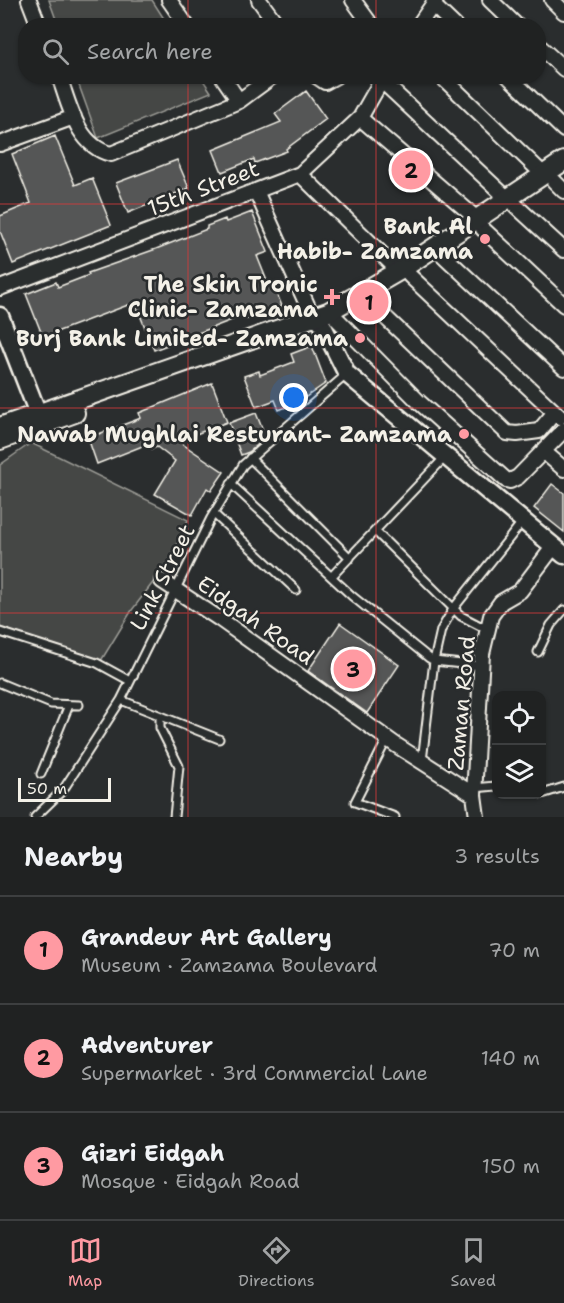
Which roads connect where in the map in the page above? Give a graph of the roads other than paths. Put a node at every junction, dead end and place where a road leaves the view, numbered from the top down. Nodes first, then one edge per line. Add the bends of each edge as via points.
1 (29, 0) edge
2 (169, 0) edge
3 (259, 0) edge
4 (353, 0) edge
5 (490, 0) edge
6 (552, 0) edge
7 (435, 2) edge
8 (564, 12) edge
9 (36, 18) edge
10 (181, 18) edge
11 (272, 18) edge
12 (366, 18) edge
13 (424, 18) edge
14 (448, 18) edge
15 (509, 18) edge
16 (546, 52) edge
17 (564, 69) edge
18 (62, 84) edge
19 (227, 84) edge
20 (262, 84) edge
21 (380, 84) edge
22 (388, 84) edge
23 (450, 84) edge
24 (516, 84) edge
25 (239, 101) junction
26 (74, 117) junction
27 (360, 118) junction
28 (564, 130) edge
29 (0, 144) edge
30 (564, 161) edge
31 (300, 174) junction
32 (557, 180) edge
33 (256, 191) junction
34 (512, 203) junction
35 (480, 224) junction
36 (564, 250) edge
37 (443, 255) junction
38 (405, 274) junction
39 (0, 288) edge
40 (374, 298) junction
41 (564, 305) edge
42 (0, 316) edge
43 (324, 321) junction
44 (564, 368) edge
45 (347, 374) junction
46 (560, 416) edge
47 (40, 418) junction
48 (0, 427) edge
49 (564, 430) edge
50 (0, 440) edge
51 (543, 452) junction
52 (446, 456) junction
53 (250, 458) junction
54 (564, 469) edge
55 (231, 484) junction
56 (214, 514) junction
57 (523, 521) junction
58 (375, 531) junction
59 (559, 550) edge
60 (350, 558) junction
61 (332, 576) junction
62 (162, 581) dead end
63 (175, 590) junction
64 (296, 590) dead end
65 (453, 609) junction
66 (564, 610) edge
67 (488, 630) junction
68 (0, 632) edge
69 (538, 652) dead end
70 (434, 661) junction
71 (481, 666) junction
72 (130, 681) junction
73 (0, 683) edge
74 (121, 700) junction
75 (69, 705) junction
76 (80, 705) dead end
77 (160, 717) junction
78 (219, 739) dead end
79 (387, 739) junction
80 (422, 762) junction
81 (41, 774) dead end
82 (492, 787) edge
83 (564, 787) edge
84 (474, 791) junction
85 (546, 793) edge
86 (35, 817) edge
87 (174, 817) edge
88 (395, 817) edge
89 (477, 817) edge

1 - 9 street
2 - 10 street
3 - 11 street
4 - 12 street
5 - 15 street
6 - 8 street
7 - 13 street
7 - 14 street
16 - 17 street
18 - 26 street
19 - 25 street
20 - 25 street
21 - 27 street, 15th Street
22 - 34 street
23 - 32 street
24 - 28 street
25 - 26 street via 111,154 86,140
26 - 29 street
27 - 31 street, 15th Street
27 - 35 street
30 - 32 main road
31 - 33 street, 15th Street
31 - 38 street
32 - 34 main road
33 - 39 street, 15th Street
33 - 43 street
34 - 35 main road
34 - 36 street
35 - 37 main road
35 - 38 main road
35 - 41 street
37 - 38 main road
37 - 44 street
38 - 40 main road
38 - 43 main road via 339,306
38 - 46 street
40 - 43 main road
40 - 46 street via 384,316 507,433 539,431
42 - 47 street
43 - 45 street
43 - 47 main road
43 - 51 street via 506,480 515,480
45 - 52 street
45 - 53 lane, Link Street
47 - 48 main road
47 - 50 main road
49 - 51 street
51 - 54 street
52 - 57 street
52 - 58 lane
53 - 55 lane, Link Street
53 - 60 lane
55 - 56 lane, Link Street
55 - 61 lane
56 - 63 lane, Link Street
56 - 64 lane
57 - 59 street
57 - 65 lane
58 - 60 lane
58 - 65 lane
59 - 67 street, Zaman Road via 520,591 501,602
60 - 61 lane
61 - 70 lane
62 - 63 street, Eidgah Road
63 - 72 lane, Link Street
63 - 79 street, Eidgah Road
65 - 67 lane
65 - 70 lane via 441,630
66 - 69 lane via 551,625
67 - 71 street, Zaman Road
68 - 72 lane via 97,663
70 - 71 lane
70 - 80 lane
71 - 84 street, Zaman Road
72 - 74 lane, Link Street
73 - 75 lane via 51,704
74 - 77 lane
74 - 86 lane, Link Street via 63,790
75 - 76 lane
75 - 81 lane
77 - 78 lane
77 - 87 lane via 160,728 179,766
79 - 80 street, Eidgah Road
79 - 88 lane via 356,802
80 - 84 street, Eidgah Road
82 - 84 lane
83 - 85 lane
84 - 89 street, Zaman Road

